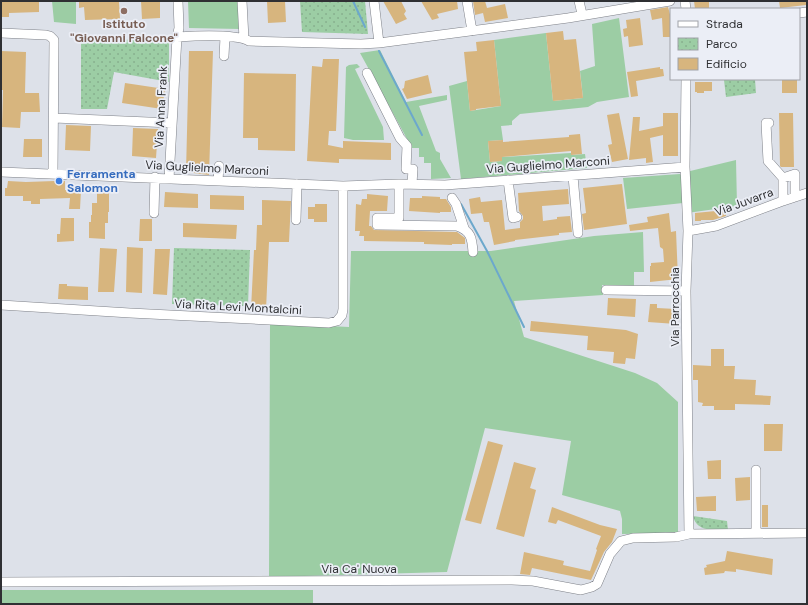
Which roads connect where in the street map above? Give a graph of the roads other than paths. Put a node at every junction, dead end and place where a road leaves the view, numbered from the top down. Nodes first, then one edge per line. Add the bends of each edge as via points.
1 (178, 1) edge
2 (242, 1) edge
3 (374, 1) edge
4 (467, 1) edge
5 (579, 1) edge
6 (670, 1) edge
7 (584, 15) junction
8 (472, 31) junction
9 (1, 33) edge
10 (177, 36) junction
11 (225, 37) junction
12 (244, 39) junction
13 (379, 43) junction
14 (224, 56) dead end
15 (367, 73) dead end
16 (686, 80) edge
17 (54, 118) junction
18 (172, 123) junction
19 (769, 123) dead end
20 (219, 166) dead end
21 (685, 167) junction
22 (1, 172) edge
23 (53, 173) junction
24 (573, 176) junction
25 (155, 178) junction
26 (783, 178) junction
27 (169, 179) junction
28 (508, 180) junction
29 (218, 181) junction
30 (297, 184) junction
31 (399, 184) junction
32 (412, 184) junction
33 (343, 186) junction
34 (807, 193) edge
35 (795, 197) junction
36 (452, 198) dead end
37 (783, 200) junction
38 (154, 213) dead end
39 (517, 218) dead end
40 (296, 220) dead end
41 (464, 228) junction
42 (688, 231) junction
43 (578, 233) dead end
44 (473, 252) dead end
45 (606, 290) dead end
46 (686, 291) junction
47 (1, 305) edge
48 (756, 470) dead end
49 (756, 533) junction
50 (807, 533) edge
51 (689, 534) junction
52 (1, 582) edge

1 - 10 street, Via Anna Frank
2 - 12 street
3 - 13 street
4 - 8 street
5 - 7 street
6 - 7 street
7 - 8 street
8 - 13 street
9 - 17 street via 46,35 54,40
10 - 11 street
10 - 18 street, Via Anna Frank
11 - 12 street
11 - 14 street
12 - 13 street
15 - 32 street via 400,138 407,146 406,169 413,169
16 - 21 street, Via Parrocchia
17 - 18 street
17 - 23 street
18 - 27 street, Via Anna Frank
19 - 26 street via 766,123 768,161
20 - 29 street
21 - 24 street, Via Guglielmo Marconi
21 - 42 street, Via Parrocchia
22 - 23 street, Via Guglielmo Marconi
23 - 25 street, Via Guglielmo Marconi via 102,178
24 - 28 street, Via Guglielmo Marconi
24 - 43 street
25 - 27 street, Via Guglielmo Marconi
25 - 38 street
26 - 35 street via 796,174
26 - 37 street
27 - 29 street, Via Guglielmo Marconi via 182,182
28 - 32 street, Via Guglielmo Marconi via 445,185
28 - 39 street via 513,218
29 - 30 street, Via Guglielmo Marconi via 234,184
30 - 33 street, Via Guglielmo Marconi
30 - 40 street
31 - 32 street, Via Guglielmo Marconi
31 - 33 street, Via Guglielmo Marconi
31 - 41 street via 398,222 422,221 422,225
33 - 47 street, Via Rita Levi Montalcini via 343,309 337,321 329,323
34 - 35 street, Via Juvarra
35 - 37 street, Via Juvarra
36 - 41 street
37 - 42 street, Via Juvarra via 716,226
41 - 44 street via 472,240
42 - 46 street, Via Parrocchia
45 - 46 street
46 - 51 street, Via Parrocchia
48 - 49 street
49 - 50 street, Via Ca' Nuova
49 - 51 street, Via Ca' Nuova
51 - 52 street, Via Ca' Nuova via 621,541 610,554 597,584 581,590 533,581 512,580

